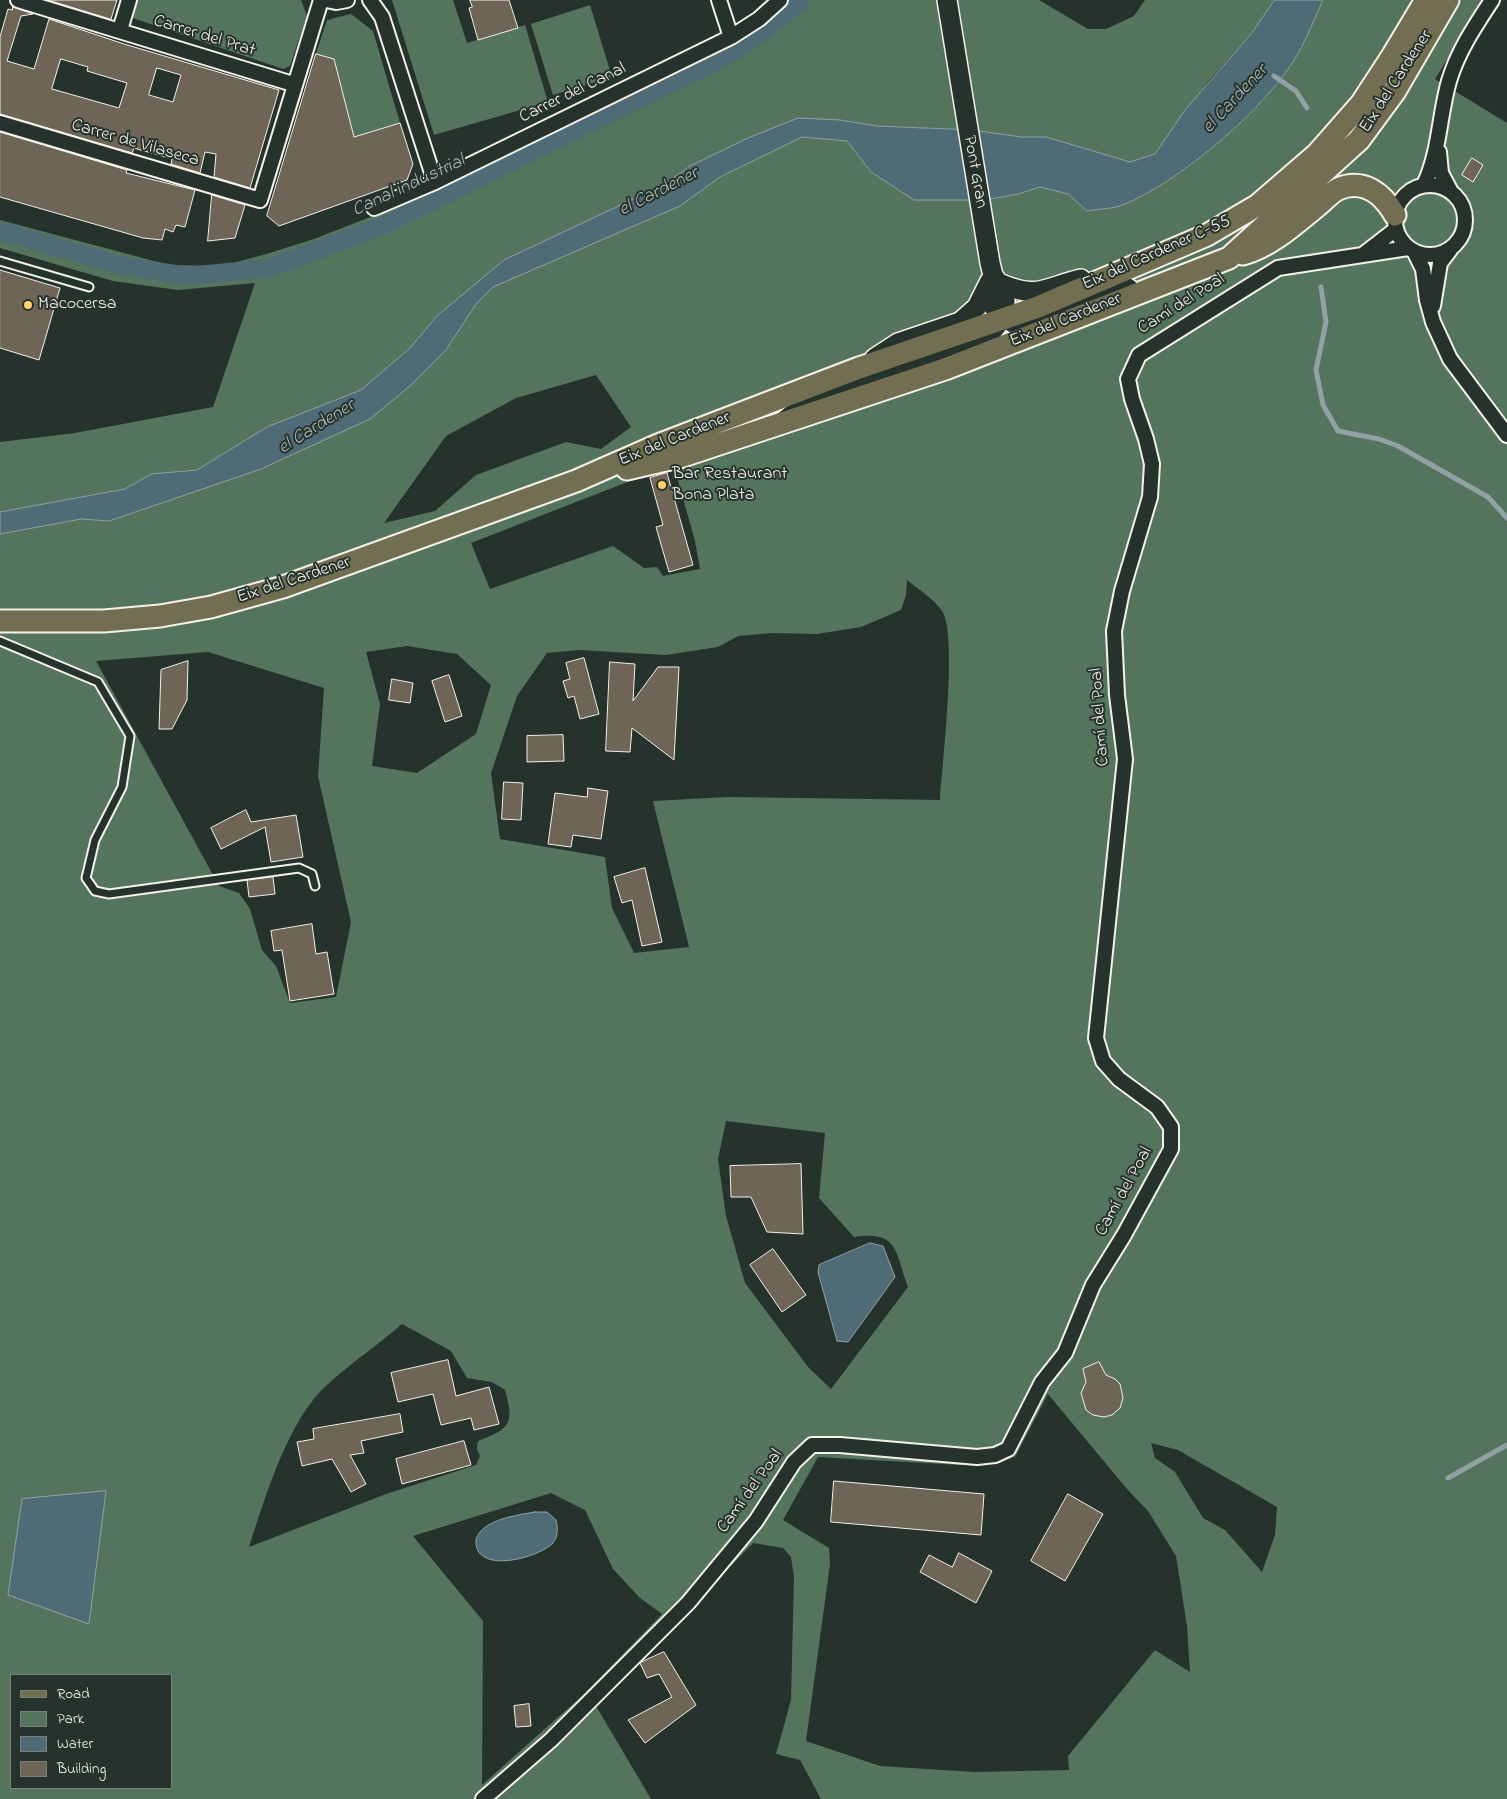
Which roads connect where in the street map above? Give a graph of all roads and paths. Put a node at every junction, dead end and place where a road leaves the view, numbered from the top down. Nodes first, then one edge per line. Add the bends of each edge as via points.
1 (18, 0) edge
2 (129, 0) edge
3 (320, 0) edge
4 (326, 0) edge
5 (347, 0) edge
6 (370, 0) edge
7 (719, 0) edge
8 (780, 0) edge
9 (947, 0) edge
10 (1426, 0) edge
11 (1448, 0) edge
12 (1492, 0) edge
13 (120, 30) junction
14 (731, 37) junction
15 (293, 84) junction
16 (0, 123) edge
17 (1438, 144) junction
18 (435, 182) junction
19 (1424, 184) junction
20 (1450, 190) junction
21 (374, 208) dead end
22 (1396, 222) junction
23 (1411, 249) junction
24 (1450, 250) junction
25 (1362, 255) junction
26 (1229, 258) junction
27 (0, 261) edge
28 (1124, 270) junction
29 (992, 277) junction
30 (1166, 282) junction
31 (89, 287) dead end
32 (1004, 317) junction
33 (1433, 322) junction
34 (859, 368) junction
35 (783, 422) junction
36 (1507, 435) edge
37 (576, 481) junction
38 (0, 621) edge
39 (0, 641) edge
40 (315, 886) dead end
41 (483, 1799) edge

1 - 13 street, Carrer del Prat
2 - 13 street
3 - 15 street
4 - 5 street
6 - 18 street via 382,17
7 - 14 street
8 - 14 street, Carrer del Canal via 759,19
9 - 29 street, Pont Gran
10 - 28 main road, Eix del Cardener C-55 via 1361,104 1317,154 1240,217 1207,235
11 - 26 main road, Eix del Cardener via 1395,91 1359,140
12 - 17 street via 1455,65 1444,104
13 - 15 street, Carrer del Prat
14 - 18 street, Carrer del Canal
15 - 16 street, Carrer de Vilaseca via 260,200
17 - 19 street
17 - 20 street via 1442,173
18 - 21 street, Carrer del Canal
19 - 20 street
19 - 22 street via 1405,195 1398,204
20 - 24 street via 1463,205 1466,220 1462,237
22 - 23 street via 1401,239
22 - 25 street
22 - 26 main road via 1386,199 1370,188 1338,189 1286,231 1252,252
23 - 24 street via 1428,255
23 - 25 street
23 - 33 street via 1423,270 1426,300
24 - 33 street via 1440,263 1433,300
25 - 41 street, Camí del Poal via 1278,268 1139,355 1128,379 1152,464 1150,498 1122,591 1114,631 1125,759 1096,1038 1103,1061 1119,1079 1157,1107 1171,1127 1171,1149 1093,1285 1065,1354 1042,1382 1008,1449 995,1455 977,1457 812,1445 794,1462 756,1521 688,1603 552,1740
26 - 30 main road, Eix del Cardener
27 - 31 lane
28 - 29 street via 1031,293
28 - 32 main road, Eix del Cardener C-55 via 1038,307
29 - 32 street, Pont Gran via 994,307
29 - 34 street via 977,306 960,322 898,343
30 - 32 street via 1120,289 1044,318 1013,323
30 - 35 main road, Eix del Cardener via 945,369
32 - 34 main road, Eix del Cardener C-55
32 - 35 street via 990,335 833,391 807,402
33 - 36 street via 1450,359
34 - 37 main road, Eix del Cardener via 658,445
35 - 37 main road, Eix del Cardener via 683,456
37 - 38 main road, Eix del Cardener via 284,587 211,607 104,621
39 - 40 lane via 98,682 130,736 122,787 95,840 86,878 95,891 109,894 299,868 312,874

